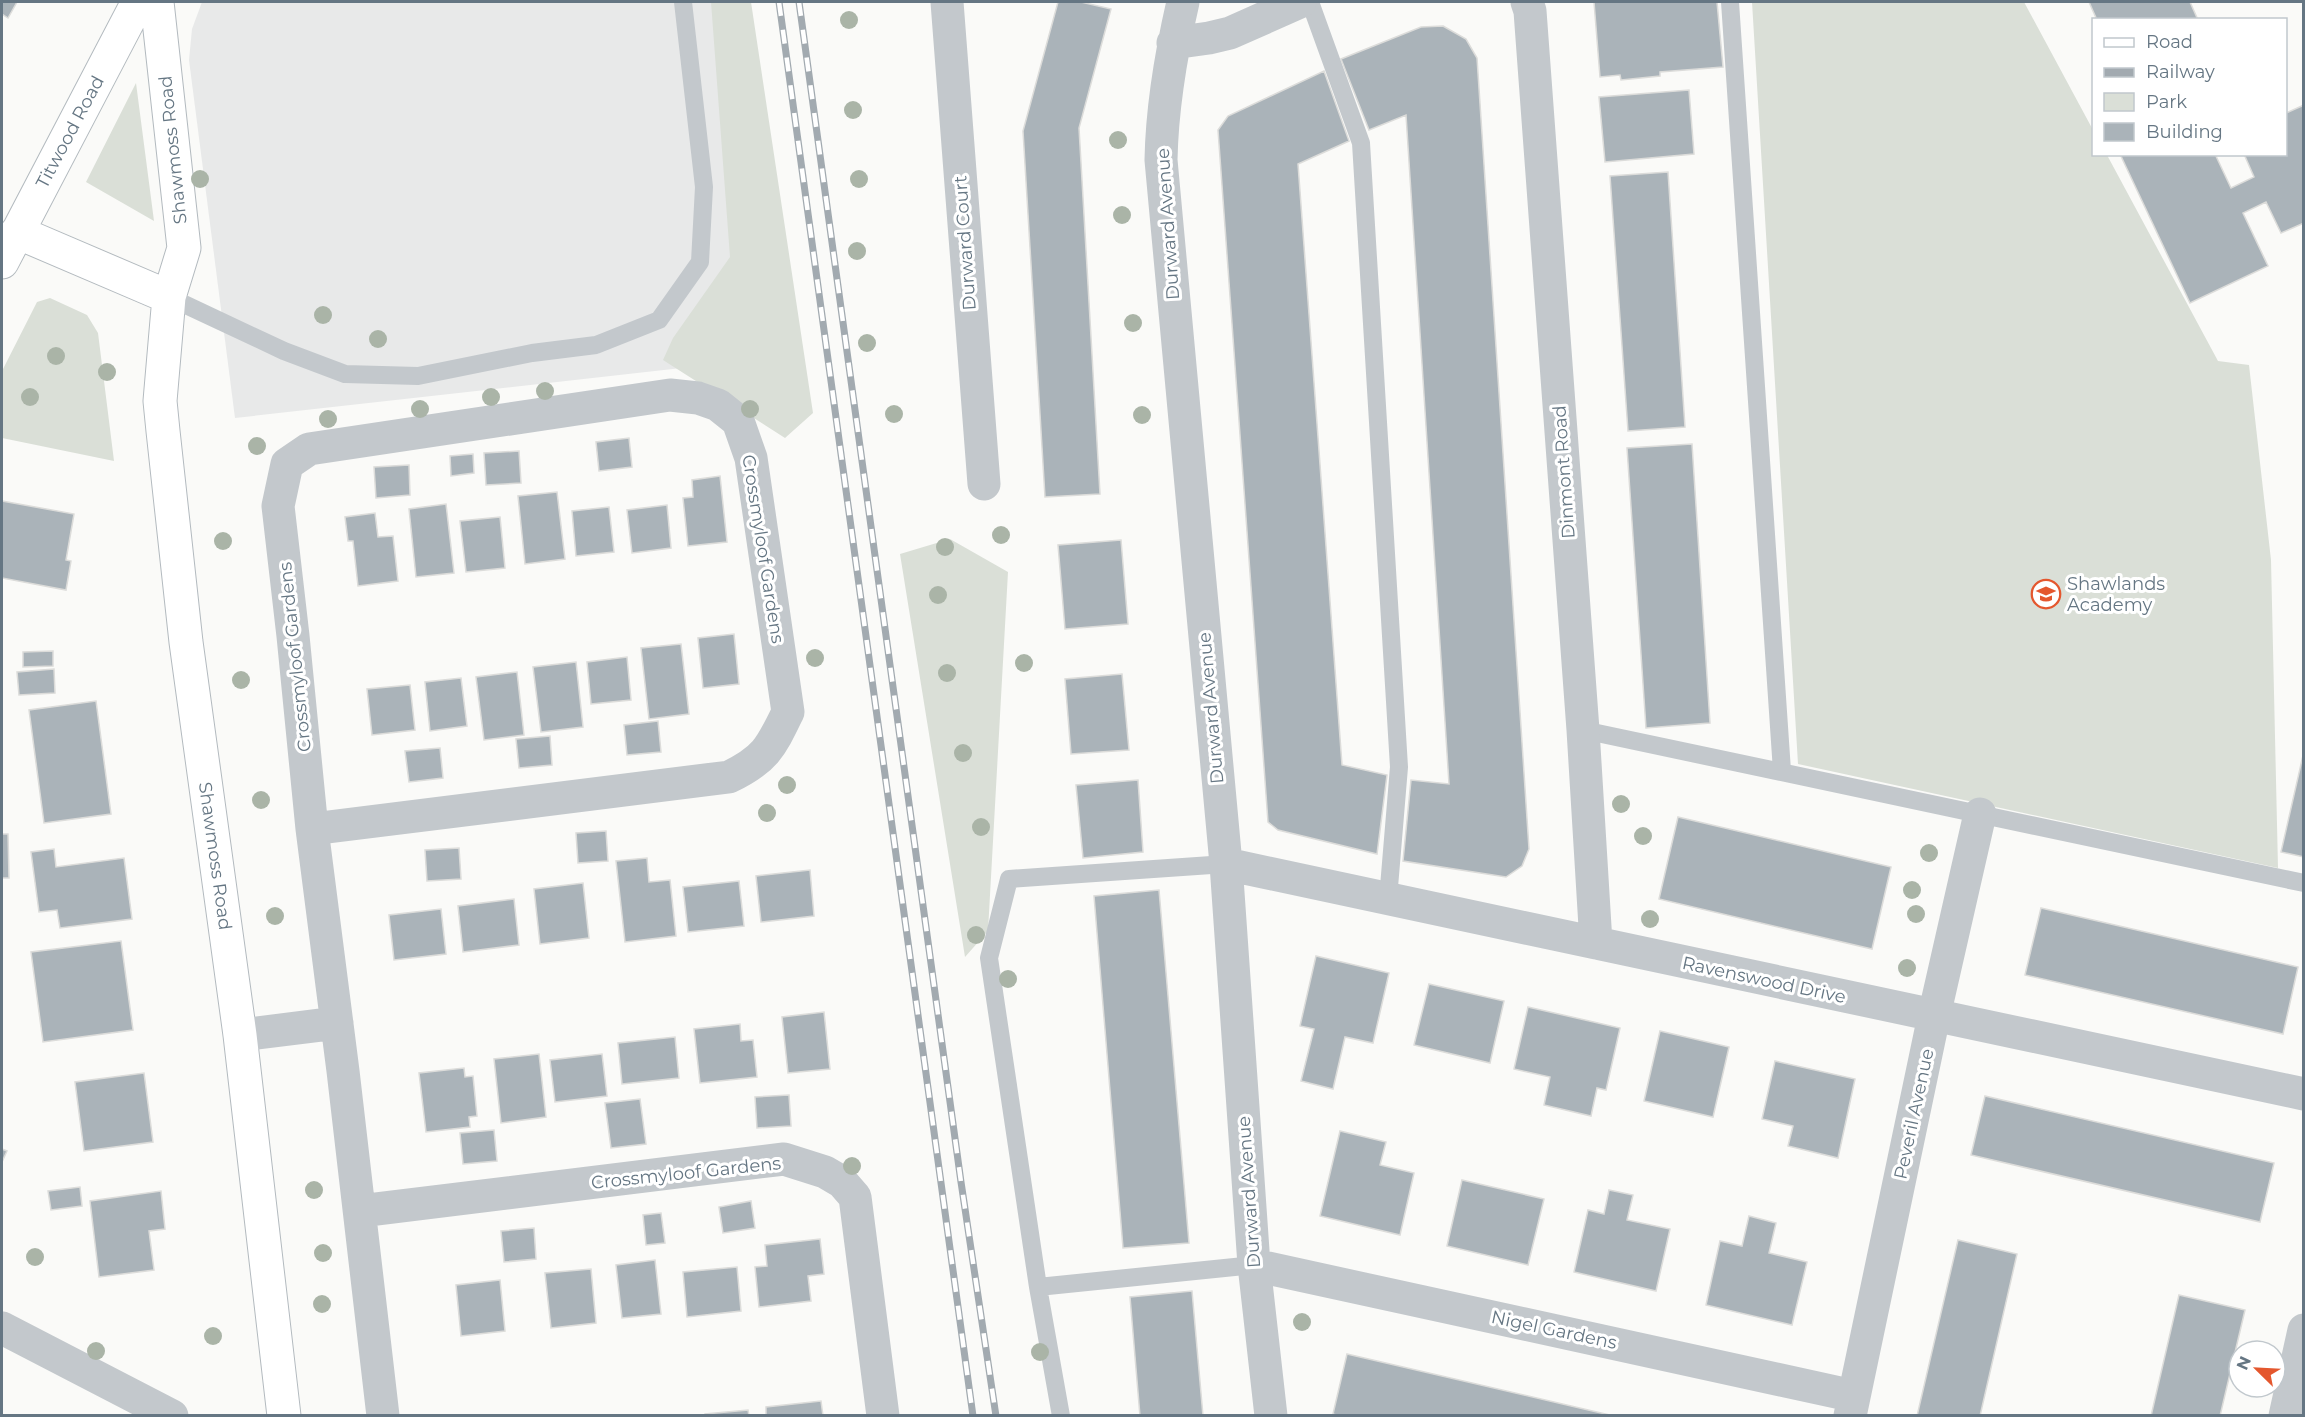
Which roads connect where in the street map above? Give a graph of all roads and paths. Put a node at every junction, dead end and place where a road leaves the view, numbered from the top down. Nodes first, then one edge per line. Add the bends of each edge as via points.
1 (138, 2) edge
2 (157, 2) edge
3 (683, 2) edge
4 (947, 2) edge
5 (1183, 2) edge
6 (1300, 2) edge
7 (1310, 2) edge
8 (1527, 2) edge
9 (1730, 2) edge
10 (1173, 43) junction
11 (9, 229) edge
12 (2, 262) edge
13 (170, 297) junction
14 (984, 484) dead end
15 (1583, 730) junction
16 (1782, 771) junction
17 (1980, 814) junction
18 (312, 829) junction
19 (1226, 864) junction
20 (2304, 883) edge
21 (1388, 899) junction
22 (1596, 944) junction
23 (1935, 1016) junction
24 (337, 1023) junction
25 (240, 1035) junction
26 (2304, 1094) edge
27 (360, 1212) junction
28 (1254, 1264) junction
29 (1038, 1287) junction
30 (2, 1329) edge
31 (2304, 1330) edge
32 (1852, 1406) edge
33 (172, 1416) edge
34 (284, 1416) edge
35 (383, 1416) edge
36 (883, 1416) edge
37 (1061, 1416) edge
38 (1271, 1416) edge
39 (2285, 1416) edge

1 - 11 street, Titwood Road
2 - 13 street, Shawmoss Road via 184,248
3 - 13 lane via 704,187 700,262 659,320 596,345 532,353 418,376 345,374 284,351
4 - 14 street, Durward Court
5 - 10 street, Durward Avenue
6 - 10 street via 1230,33
7 - 21 lane via 1361,143 1399,768
8 - 15 street, Dinmont Road
9 - 16 lane
10 - 19 street, Durward Avenue via 1161,160
11 - 12 street, Titwood Road
11 - 13 street
13 - 25 street, Shawmoss Road via 160,401 186,642
15 - 16 lane
15 - 22 street, Dinmont Road
16 - 17 lane
17 - 20 lane
17 - 23 street, Peveril Avenue
18 - 18 street, Crossmyloof Gardens via 278,506 287,464 309,449 670,395 718,405 738,421 751,458 788,712 771,747 750,767 729,777
18 - 24 street, Crossmyloof Gardens
19 - 21 street, Ravenswood Drive
19 - 28 street, Durward Avenue
19 - 29 lane via 1009,879 989,957
21 - 22 street, Ravenswood Drive
22 - 23 street, Ravenswood Drive
23 - 26 street, Ravenswood Drive
23 - 32 street, Peveril Avenue
24 - 25 street
24 - 27 street, Crossmyloof Gardens
25 - 34 street, Shawmoss Road
27 - 35 street, Crossmyloof Gardens
27 - 36 street, Crossmyloof Gardens via 784,1159 825,1172 842,1182 855,1197
28 - 29 lane
28 - 32 street, Nigel Gardens
28 - 38 street, Durward Avenue
29 - 37 lane
30 - 33 street
31 - 39 street

